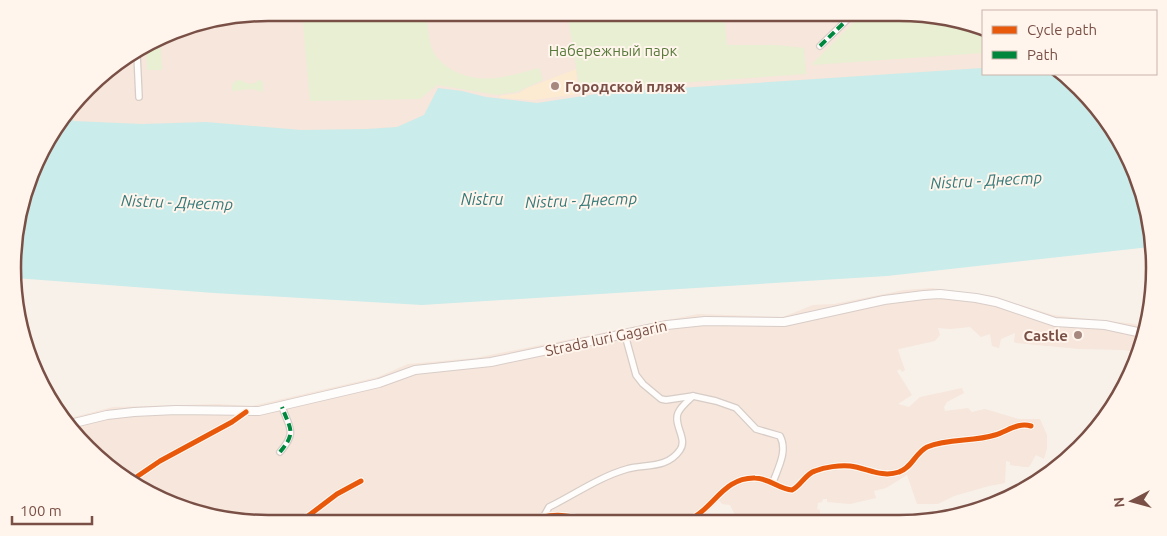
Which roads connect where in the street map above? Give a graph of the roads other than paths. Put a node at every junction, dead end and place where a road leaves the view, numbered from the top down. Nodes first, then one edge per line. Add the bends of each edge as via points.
1 (845, 21) edge
2 (820, 46) dead end
3 (137, 59) edge
4 (139, 97) dead end
5 (1137, 332) edge
6 (625, 335) junction
7 (693, 396) junction
8 (282, 406) junction
9 (246, 412) junction
10 (76, 423) edge
11 (1032, 426) dead end
12 (280, 452) dead end
13 (137, 477) edge
14 (361, 481) dead end
15 (773, 482) junction
16 (309, 515) edge
17 (545, 515) edge
18 (698, 515) edge

1 - 2 street
3 - 4 street
5 - 6 main road, Strada Iuri Gagarin via 1105,325 1055,322 996,302 940,294 884,300 784,322 696,322
6 - 7 street via 633,368 643,384 664,400
6 - 8 main road, Strada Iuri Gagarin via 491,362 416,370 379,383
7 - 15 street via 736,408 756,429 780,436 784,448
7 - 17 street via 678,413 682,444 679,452 661,464 634,467 612,475 555,504
8 - 9 main road, Strada Iuri Gagarin
8 - 12 street via 292,434
9 - 10 main road, Strada Iuri Gagarin via 134,412
9 - 13 street
11 - 15 street via 1020,425 977,440 926,448 900,472 883,474 849,466 811,473 792,490
14 - 16 street
15 - 18 street via 755,478 731,483

